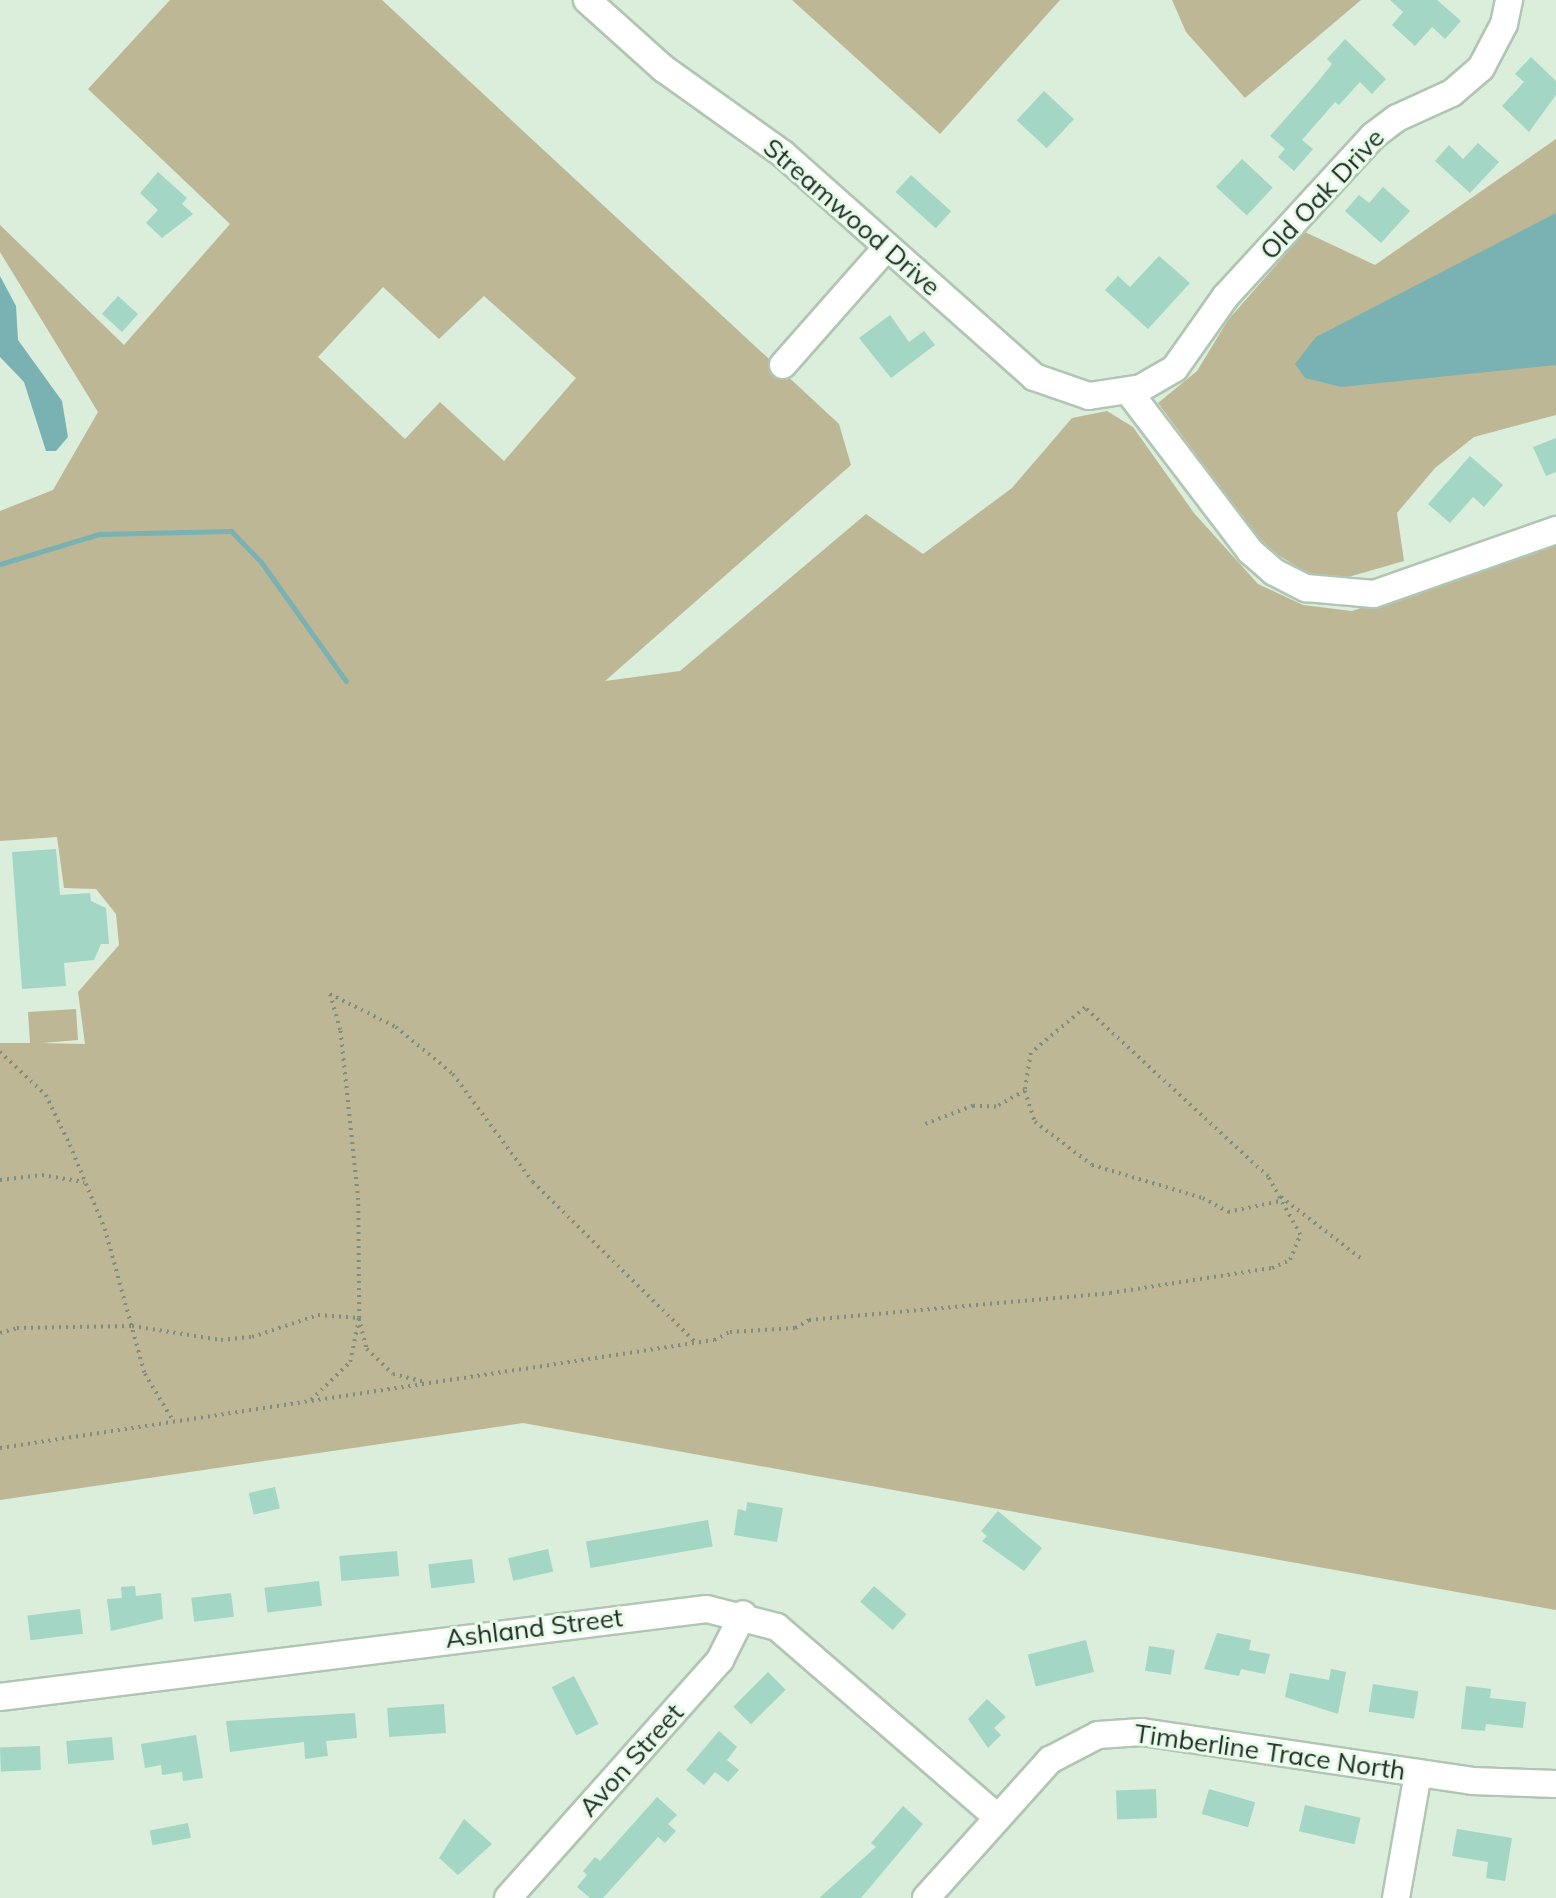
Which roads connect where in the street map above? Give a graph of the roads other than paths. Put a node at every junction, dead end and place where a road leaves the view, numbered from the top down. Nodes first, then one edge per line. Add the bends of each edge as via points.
1 (587, 0) edge
2 (1509, 0) edge
3 (887, 247) junction
4 (783, 365) dead end
5 (1129, 392) junction
6 (1556, 530) edge
7 (743, 1614) junction
8 (0, 1697) edge
9 (1418, 1773) junction
10 (1556, 1784) edge
11 (997, 1817) junction
12 (508, 1898) edge
13 (926, 1898) edge
14 (1396, 1898) edge

1 - 3 street, Streamwood Drive via 664,69 783,154
2 - 5 street, Old Oak Drive via 1504,24 1481,68 1452,93 1397,118 1373,136 1225,297 1187,356 1157,381
3 - 4 street
3 - 5 street, Streamwood Drive via 1034,377 1079,396
5 - 6 street via 1250,551 1274,572 1307,588 1374,594
7 - 8 street, Ashland Street via 674,1610
7 - 11 street, Ashland Street via 792,1639
7 - 12 street, Avon Street via 720,1660
9 - 10 street, Timberline Trace North
9 - 11 street, Timberline Trace North via 1116,1732 1062,1751
9 - 14 street
11 - 13 street, Timberline Trace North

